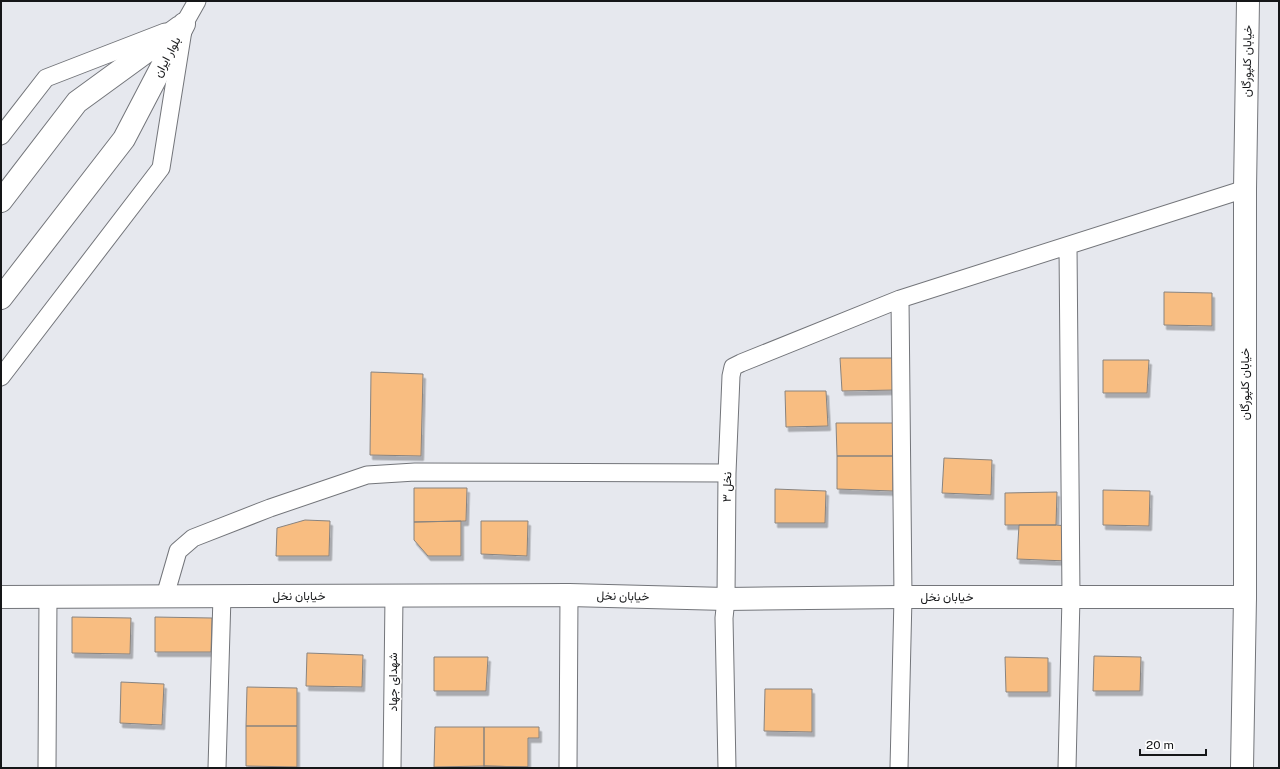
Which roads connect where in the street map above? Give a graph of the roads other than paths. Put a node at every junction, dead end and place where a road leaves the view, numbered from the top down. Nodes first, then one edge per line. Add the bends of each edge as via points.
1 (197, 1) edge
2 (1248, 1) edge
3 (184, 24) junction
4 (1, 136) edge
5 (1245, 190) junction
6 (1, 201) edge
7 (1068, 246) junction
8 (1, 298) edge
9 (900, 299) junction
10 (1, 377) edge
11 (727, 473) junction
12 (569, 595) junction
13 (48, 596) junction
14 (165, 596) junction
15 (222, 596) junction
16 (394, 596) junction
17 (1, 597) edge
18 (902, 597) junction
19 (1071, 597) junction
20 (1245, 597) junction
21 (726, 599) junction
22 (47, 768) edge
23 (218, 768) edge
24 (392, 768) edge
25 (568, 768) edge
26 (727, 768) edge
27 (899, 768) edge
28 (1067, 768) edge
29 (1242, 768) edge

1 - 3 street
2 - 5 street, خیابان کلپورگان
3 - 4 street via 46,78
3 - 6 street, بلوار ایران via 77,102
3 - 8 street, بلوار ایران via 124,139
3 - 10 street via 162,168
5 - 7 street
5 - 20 street, خیابان کلپورگان
7 - 9 street
7 - 19 street
9 - 11 street, نخل ۳ via 733,367
9 - 18 street
11 - 14 street via 367,474 193,538 178,551
11 - 21 street, نخل ۳
12 - 16 street, خیابان نخل
12 - 21 street, خیابان نخل
12 - 25 street
13 - 14 street, خیابان نخل
13 - 17 street, خیابان نخل
13 - 22 street
14 - 15 street, خیابان نخل
15 - 16 street, خیابان نخل
15 - 23 street
16 - 24 street, شهدای جهاد
18 - 19 street, خیابان نخل
18 - 21 street, خیابان نخل
18 - 27 street
19 - 20 street, خیابان نخل
19 - 28 street
20 - 29 street, خیابان کلپورگان
21 - 26 street, نخل ۳ via 724,618

